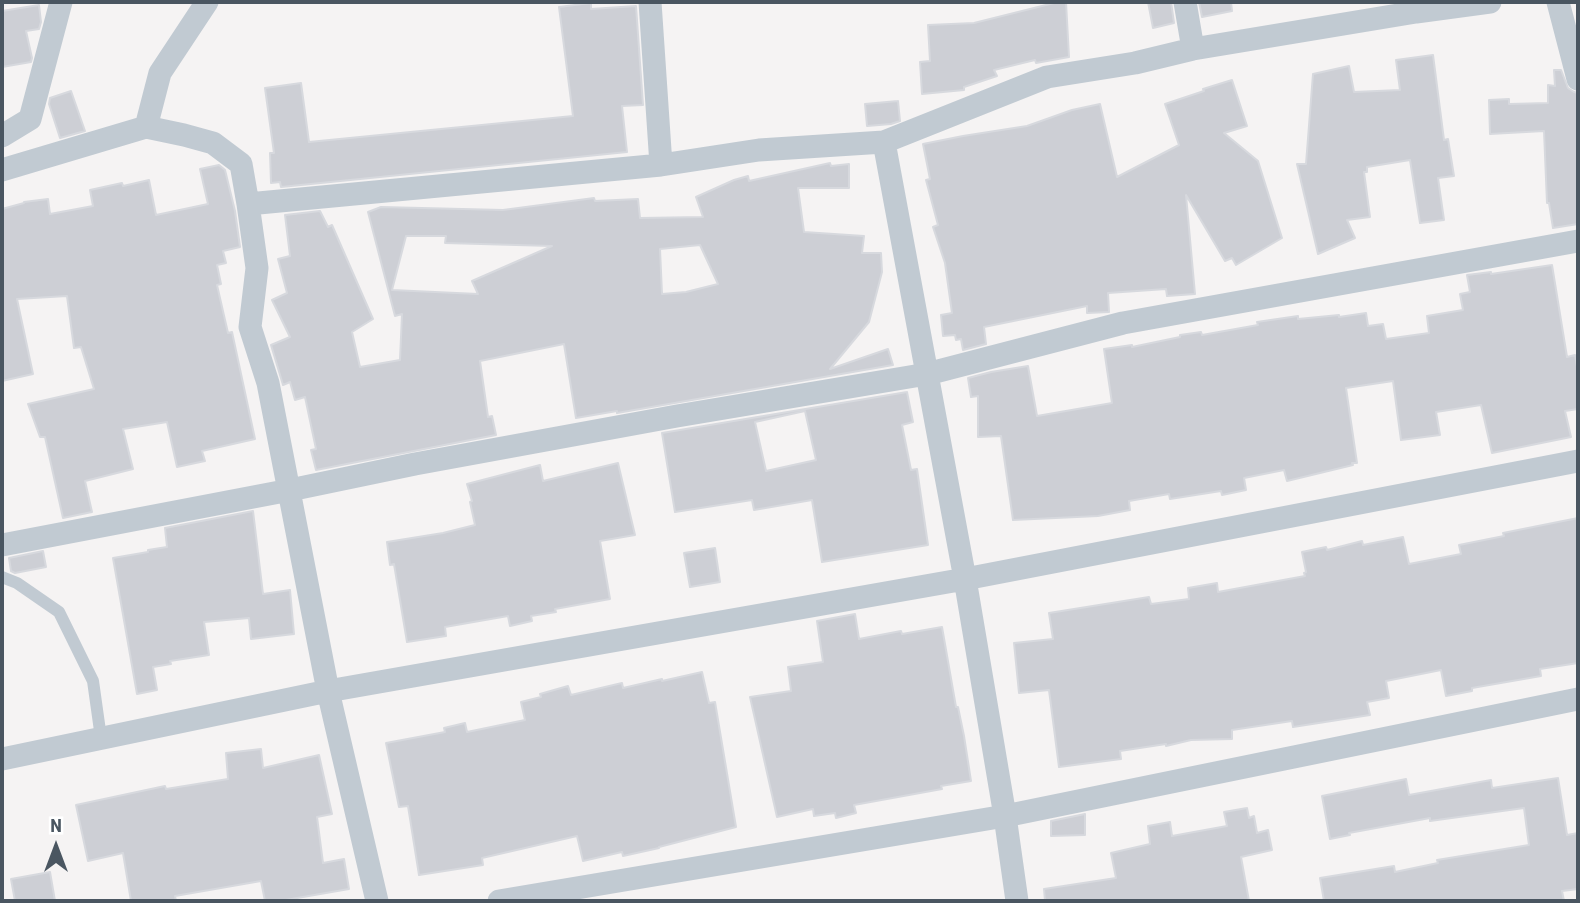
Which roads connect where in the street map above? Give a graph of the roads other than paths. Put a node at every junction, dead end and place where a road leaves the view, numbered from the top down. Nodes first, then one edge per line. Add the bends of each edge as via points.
1 (61, 2) edge
2 (207, 2) edge
3 (650, 2) edge
4 (1185, 2) edge
5 (1490, 2) edge
6 (1558, 2) edge
7 (1414, 7) edge
8 (1193, 48) junction
9 (1578, 79) edge
10 (146, 127) junction
11 (2, 136) edge
12 (884, 142) junction
13 (661, 165) junction
14 (2, 170) edge
15 (248, 204) junction
16 (1578, 242) edge
17 (927, 374) junction
18 (1578, 461) edge
19 (290, 490) junction
20 (2, 545) edge
21 (2, 577) edge
22 (965, 579) junction
23 (328, 691) junction
24 (1578, 699) edge
25 (101, 738) junction
26 (2, 759) edge
27 (1005, 816) junction
28 (377, 901) edge
29 (499, 901) edge
30 (1017, 901) edge

1 - 11 street via 30,119
2 - 10 street via 160,73
3 - 13 street
4 - 8 street
5 - 7 street
6 - 9 street
7 - 8 street
8 - 12 street via 1047,77
10 - 14 street
10 - 15 street via 213,143 241,163
12 - 13 street via 759,150
12 - 17 street
13 - 15 street
15 - 19 street via 257,268 250,327 268,383
16 - 17 street via 1123,323
17 - 19 street
17 - 22 street
18 - 22 street
19 - 20 street
19 - 23 street
21 - 25 lane via 59,612 93,681
22 - 23 street
22 - 27 street
23 - 25 street
23 - 28 street
24 - 27 street
25 - 26 street
27 - 29 street
27 - 30 street

